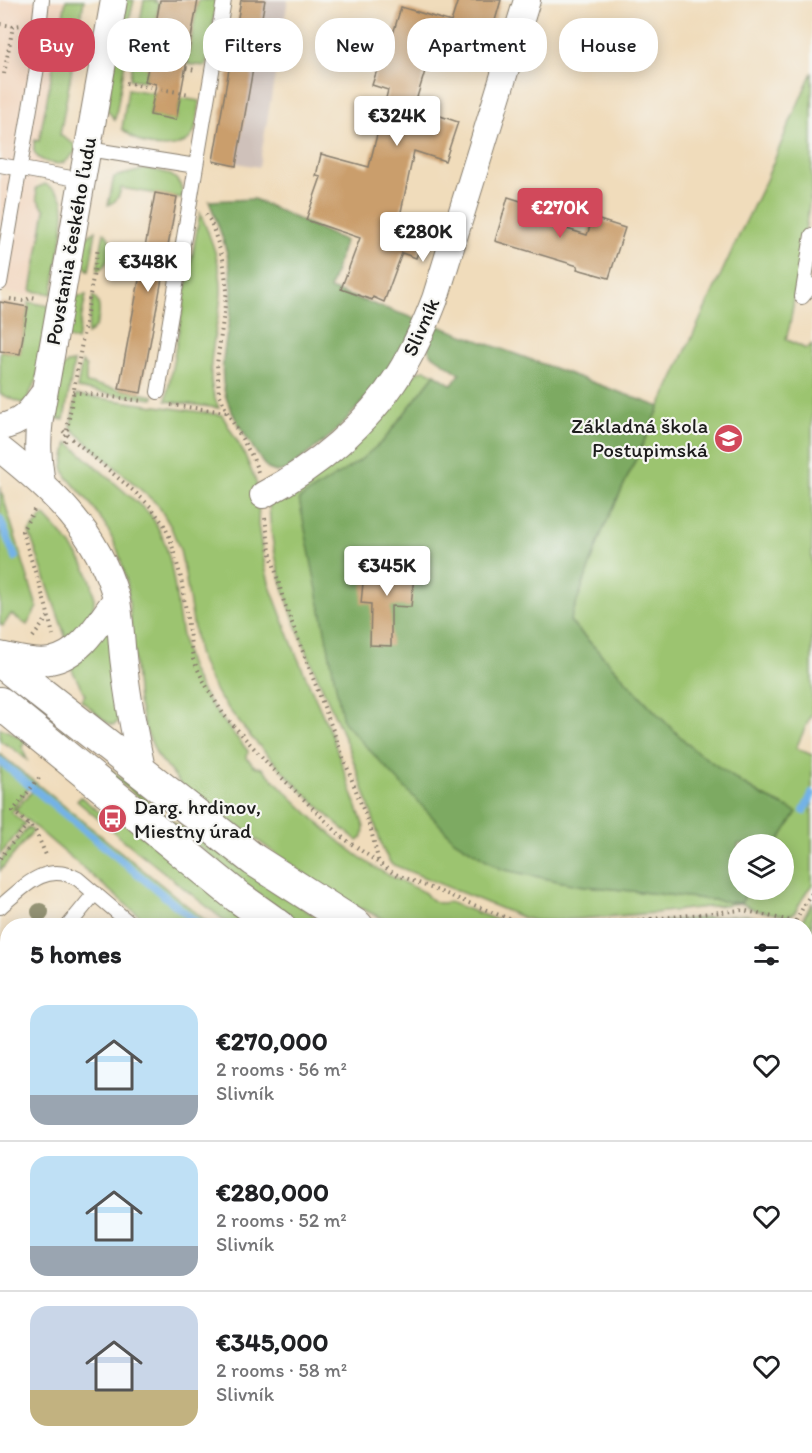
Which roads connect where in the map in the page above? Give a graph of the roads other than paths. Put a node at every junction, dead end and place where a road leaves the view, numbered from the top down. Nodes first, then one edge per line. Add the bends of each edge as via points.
1 (42, 0) edge
2 (114, 0) edge
3 (224, 0) edge
4 (527, 0) edge
5 (88, 149) junction
6 (0, 165) edge
7 (196, 166) junction
8 (20, 169) junction
9 (82, 180) junction
10 (812, 235) edge
11 (0, 282) edge
12 (812, 285) edge
13 (45, 391) junction
14 (158, 392) dead end
15 (0, 427) edge
16 (0, 449) edge
17 (42, 483) junction
18 (263, 495) road end
19 (117, 599) junction
20 (0, 655) edge
21 (0, 662) edge
22 (3, 709) edge
23 (143, 773) junction
24 (95, 893) junction
25 (0, 907) edge
26 (75, 918) edge
27 (124, 918) edge
28 (268, 918) edge
29 (345, 918) edge

1 - 8 lane via 40,50
2 - 5 street, Povstania českého ľudu
3 - 7 lane
4 - 18 street, Slivník via 435,299 420,336 393,382 349,433 298,474
5 - 7 lane
5 - 9 street, Povstania českého ľudu
6 - 8 lane
7 - 14 lane
8 - 9 lane
8 - 11 lane
9 - 13 street, Povstania českého ľudu
10 - 12 lane via 802,297
13 - 15 street via 30,414
13 - 17 street, Povstania českého ľudu via 37,441
16 - 17 street
17 - 19 street via 90,537
19 - 20 street via 90,635 66,656 44,662
19 - 23 street via 128,703
21 - 23 street
22 - 28 street
23 - 29 street via 254,860
24 - 25 lane via 70,874 45,874
24 - 26 lane
24 - 27 lane

